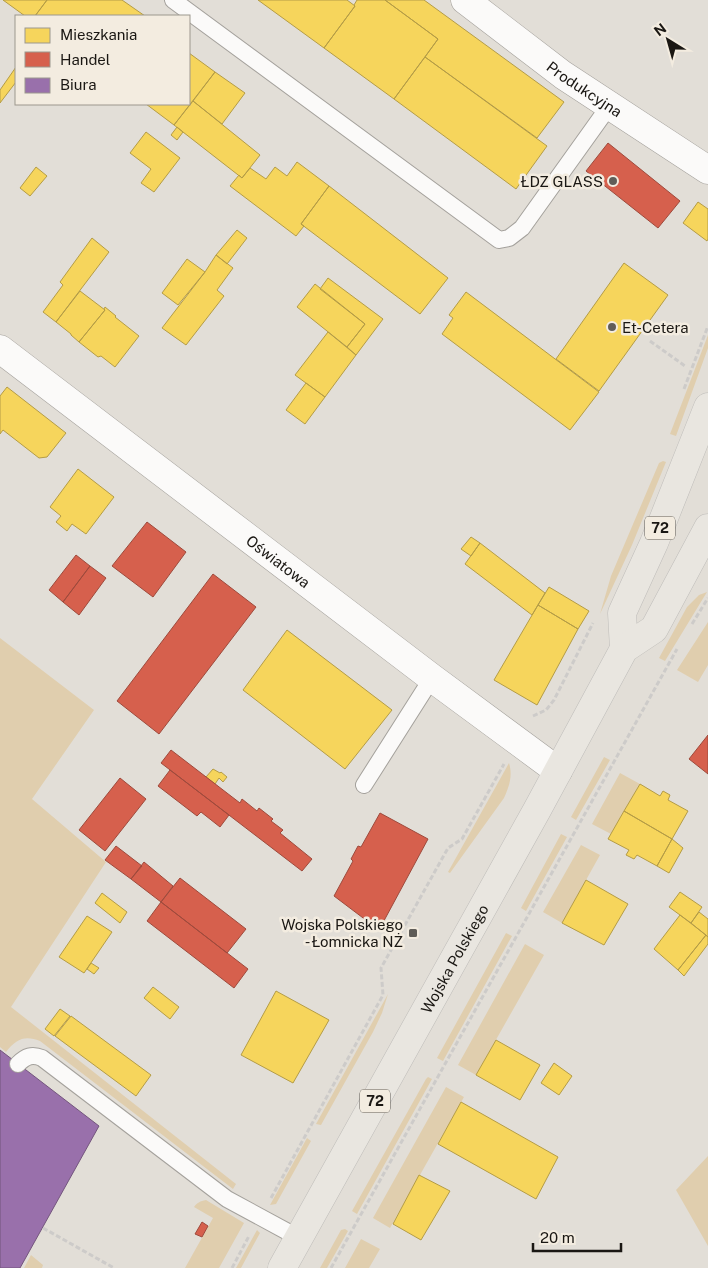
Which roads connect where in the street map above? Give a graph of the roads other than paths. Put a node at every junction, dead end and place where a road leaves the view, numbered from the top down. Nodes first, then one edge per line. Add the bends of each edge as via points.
1 (173, 0) edge
2 (465, 0) edge
3 (610, 106) junction
4 (708, 170) edge
5 (0, 349) edge
6 (708, 407) edge
7 (708, 528) edge
8 (701, 558) edge
9 (624, 649) junction
10 (432, 678) junction
11 (558, 771) junction
12 (364, 785) dead end
13 (18, 1064) dead end
14 (299, 1238) junction
15 (282, 1268) edge

1 - 3 lane via 499,240 509,238 522,228
2 - 3 street, Produkcyjna via 563,75
3 - 4 street, Produkcyjna
5 - 10 street, Oświatowa
6 - 9 main road, 72 via 622,612
7 - 8 main road, Wojska Polskiego / 72
8 - 9 main road, Wojska Polskiego / 72 via 654,629
9 - 11 main road, Wojska Polskiego / 72
10 - 11 street, Oświatowa
10 - 12 lane
11 - 14 main road, Wojska Polskiego / 72
13 - 14 lane via 28,1056 42,1058 228,1199
14 - 15 main road, Wojska Polskiego / 72

